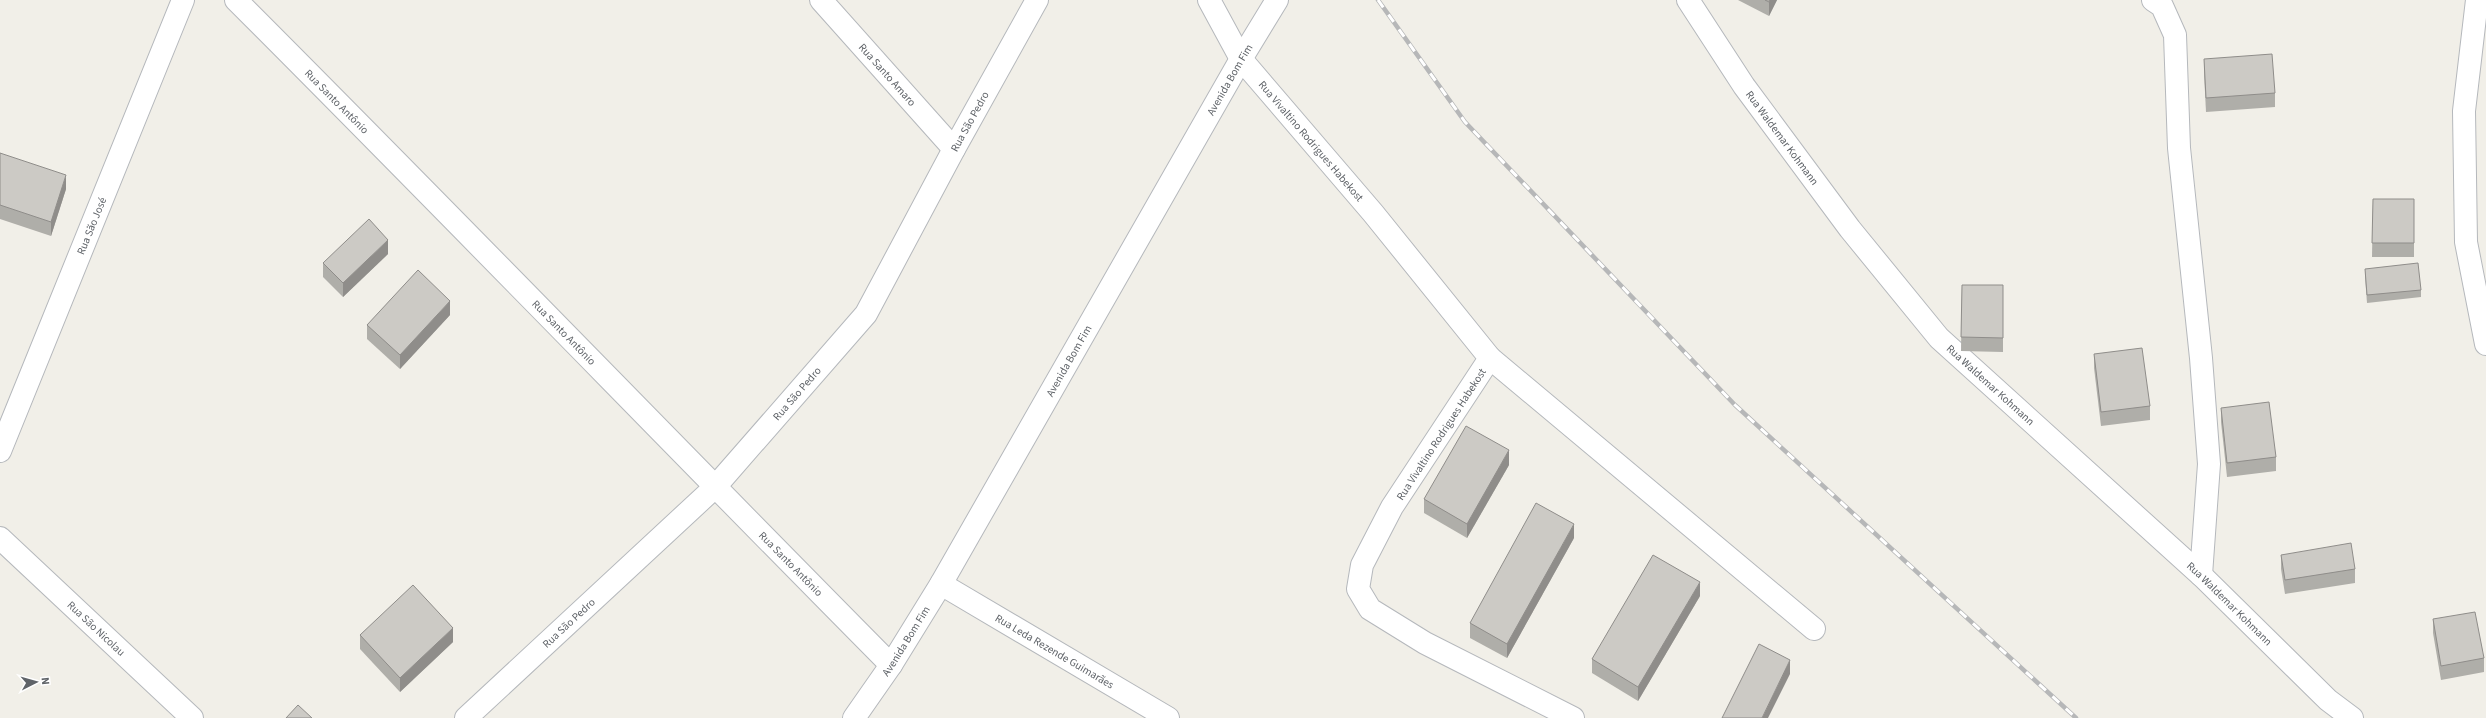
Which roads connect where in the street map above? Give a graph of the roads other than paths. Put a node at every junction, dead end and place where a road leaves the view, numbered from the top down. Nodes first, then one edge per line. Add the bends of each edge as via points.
1 (183, 0) edge
2 (236, 0) edge
3 (821, 0) edge
4 (1038, 0) edge
5 (1209, 0) edge
6 (1688, 0) edge
7 (2153, 0) edge
8 (2477, 0) edge
9 (1272, 8) edge
10 (1240, 59) junction
11 (954, 149) junction
12 (2486, 344) edge
13 (1490, 358) junction
14 (0, 451) edge
15 (715, 487) junction
16 (0, 538) edge
17 (2201, 575) junction
18 (941, 584) junction
19 (1814, 629) dead end
20 (891, 665) junction
21 (192, 718) edge
22 (466, 718) edge
23 (854, 718) edge
24 (1168, 718) edge
25 (1573, 718) edge
26 (2352, 718) edge

1 - 14 street, Rua São José
2 - 15 street, Rua Santo Antônio via 415,179
3 - 11 street, Rua Santo Amaro
4 - 11 street, Rua São Pedro
5 - 10 street, Rua Vivaltino Rodrigues Habekost
6 - 17 street, Rua Waldemar Kohmann via 1767,117 1850,229 1939,338
7 - 17 street via 2162,6 2175,35 2179,148 2201,358 2208,464
8 - 12 street via 2464,111 2466,242
9 - 10 street, Avenida Bom Fim
10 - 13 street, Rua Vivaltino Rodrigues Habekost via 1372,213
10 - 18 street, Avenida Bom Fim
11 - 15 street, Rua São Pedro via 866,314
13 - 19 street
13 - 25 street, Rua Vivaltino Rodrigues Habekost via 1392,507 1362,565 1358,589 1370,609 1425,643
15 - 20 street, Rua Santo Antônio
15 - 22 street, Rua São Pedro
16 - 21 street, Rua São Nicolau
17 - 26 street, Rua Waldemar Kohmann via 2328,700
18 - 20 street, Avenida Bom Fim
18 - 24 street, Rua Leda Rezende Guimarães
20 - 23 street, Avenida Bom Fim

